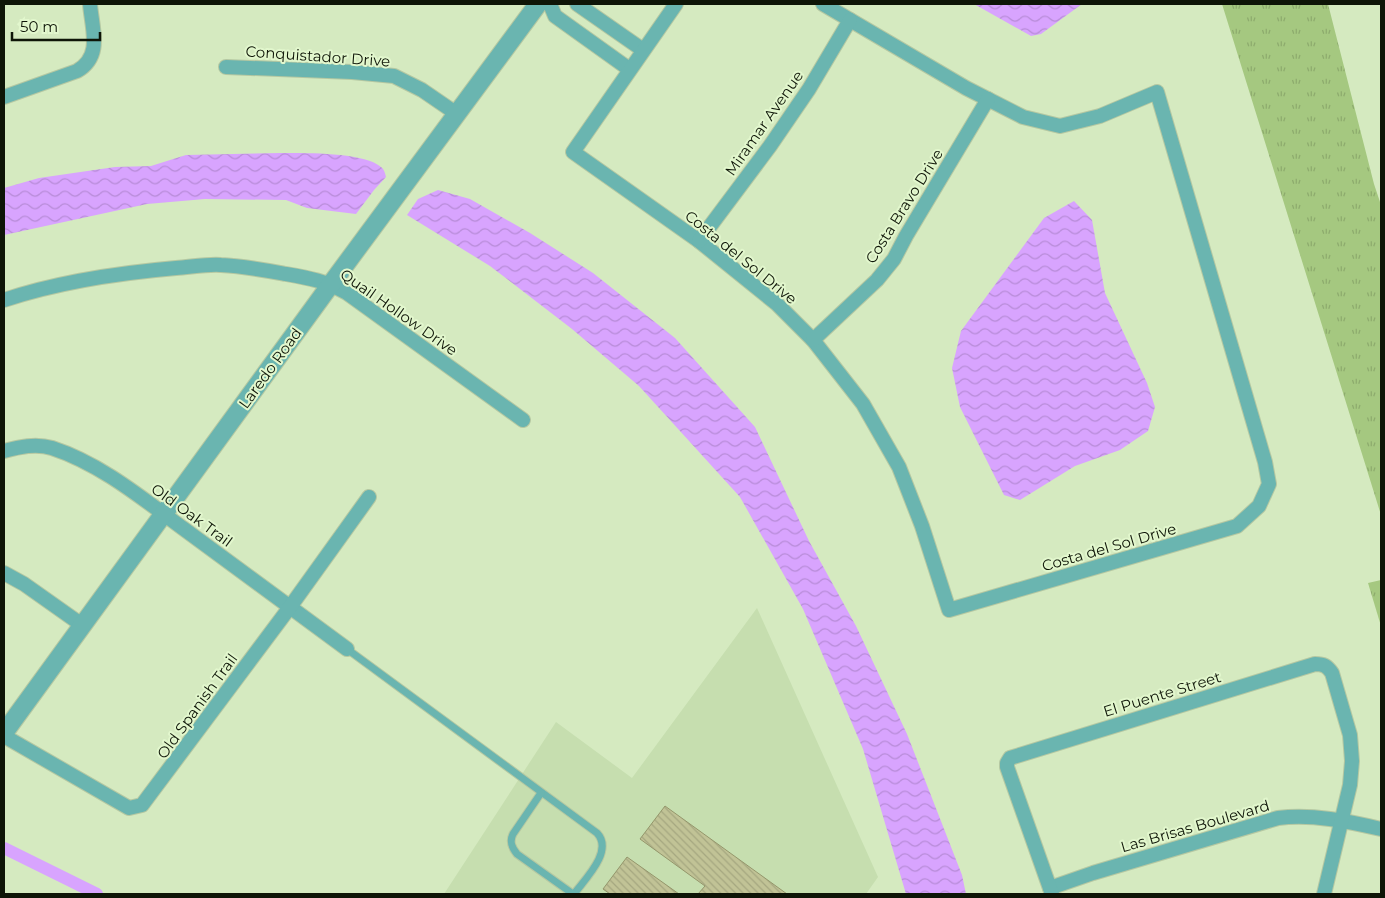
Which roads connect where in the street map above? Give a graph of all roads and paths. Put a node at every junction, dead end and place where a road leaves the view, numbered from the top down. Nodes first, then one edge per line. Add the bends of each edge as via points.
1 (90, 4) edge
2 (538, 4) edge
3 (550, 4) edge
4 (577, 4) edge
5 (676, 4) edge
6 (823, 4) edge
7 (850, 20) junction
8 (643, 50) junction
9 (226, 67) dead end
10 (629, 69) junction
11 (4, 97) edge
12 (988, 99) junction
13 (457, 114) junction
14 (700, 242) junction
15 (331, 284) junction
16 (4, 300) edge
17 (813, 340) junction
18 (523, 420) dead end
19 (4, 451) edge
20 (369, 498) dead end
21 (163, 514) junction
22 (4, 573) edge
23 (290, 607) junction
24 (82, 625) junction
25 (347, 649) joint
26 (4, 735) edge
27 (541, 793) junction
28 (1341, 820) junction
29 (1381, 830) edge
30 (1051, 891) edge
31 (574, 894) edge
32 (1324, 894) edge

1 - 11 street via 93,50 86,66
2 - 13 street, Laredo Road
3 - 10 street via 555,16
4 - 8 street
5 - 8 street, Costa del Sol Drive
6 - 7 street, Costa del Sol Drive
7 - 12 street, Costa del Sol Drive
7 - 14 street, Miramar Avenue via 809,89
8 - 10 street, Costa del Sol Drive
9 - 13 street, Conquistador Drive via 384,74 407,81
10 - 14 street, Costa del Sol Drive via 573,152
12 - 17 street, Costa Bravo Drive via 894,259 878,280
12 - 17 street, Costa del Sol Drive via 1023,117 1060,126 1100,116 1157,92 1265,462 1269,484 1259,506 1237,526 949,610 899,467 863,404
13 - 15 street, Laredo Road
14 - 17 street, Costa del Sol Drive via 777,304
15 - 16 street, Quail Hollow Drive via 220,265 152,270 82,281 33,290
15 - 18 street, Quail Hollow Drive
15 - 21 street, Laredo Road
19 - 21 street, Old Oak Trail via 36,445 79,458
20 - 23 street, Old Spanish Trail
21 - 23 street, Old Oak Trail
21 - 24 street, Laredo Road
22 - 24 street
23 - 25 street, Old Oak Trail
23 - 26 street, Old Spanish Trail via 142,805 128,808
24 - 26 street, Laredo Road
25 - 27 lane
27 - 31 lane via 602,840 600,858
27 - 31 lane via 513,834 512,846 518,854
28 - 29 street, Las Brisas Boulevard
28 - 30 street, Las Brisas Boulevard via 1294,816 1260,822
28 - 30 street, El Puente Street via 1350,785 1349,730 1332,673 1327,666 1315,664 1010,758 1007,767
28 - 32 street

